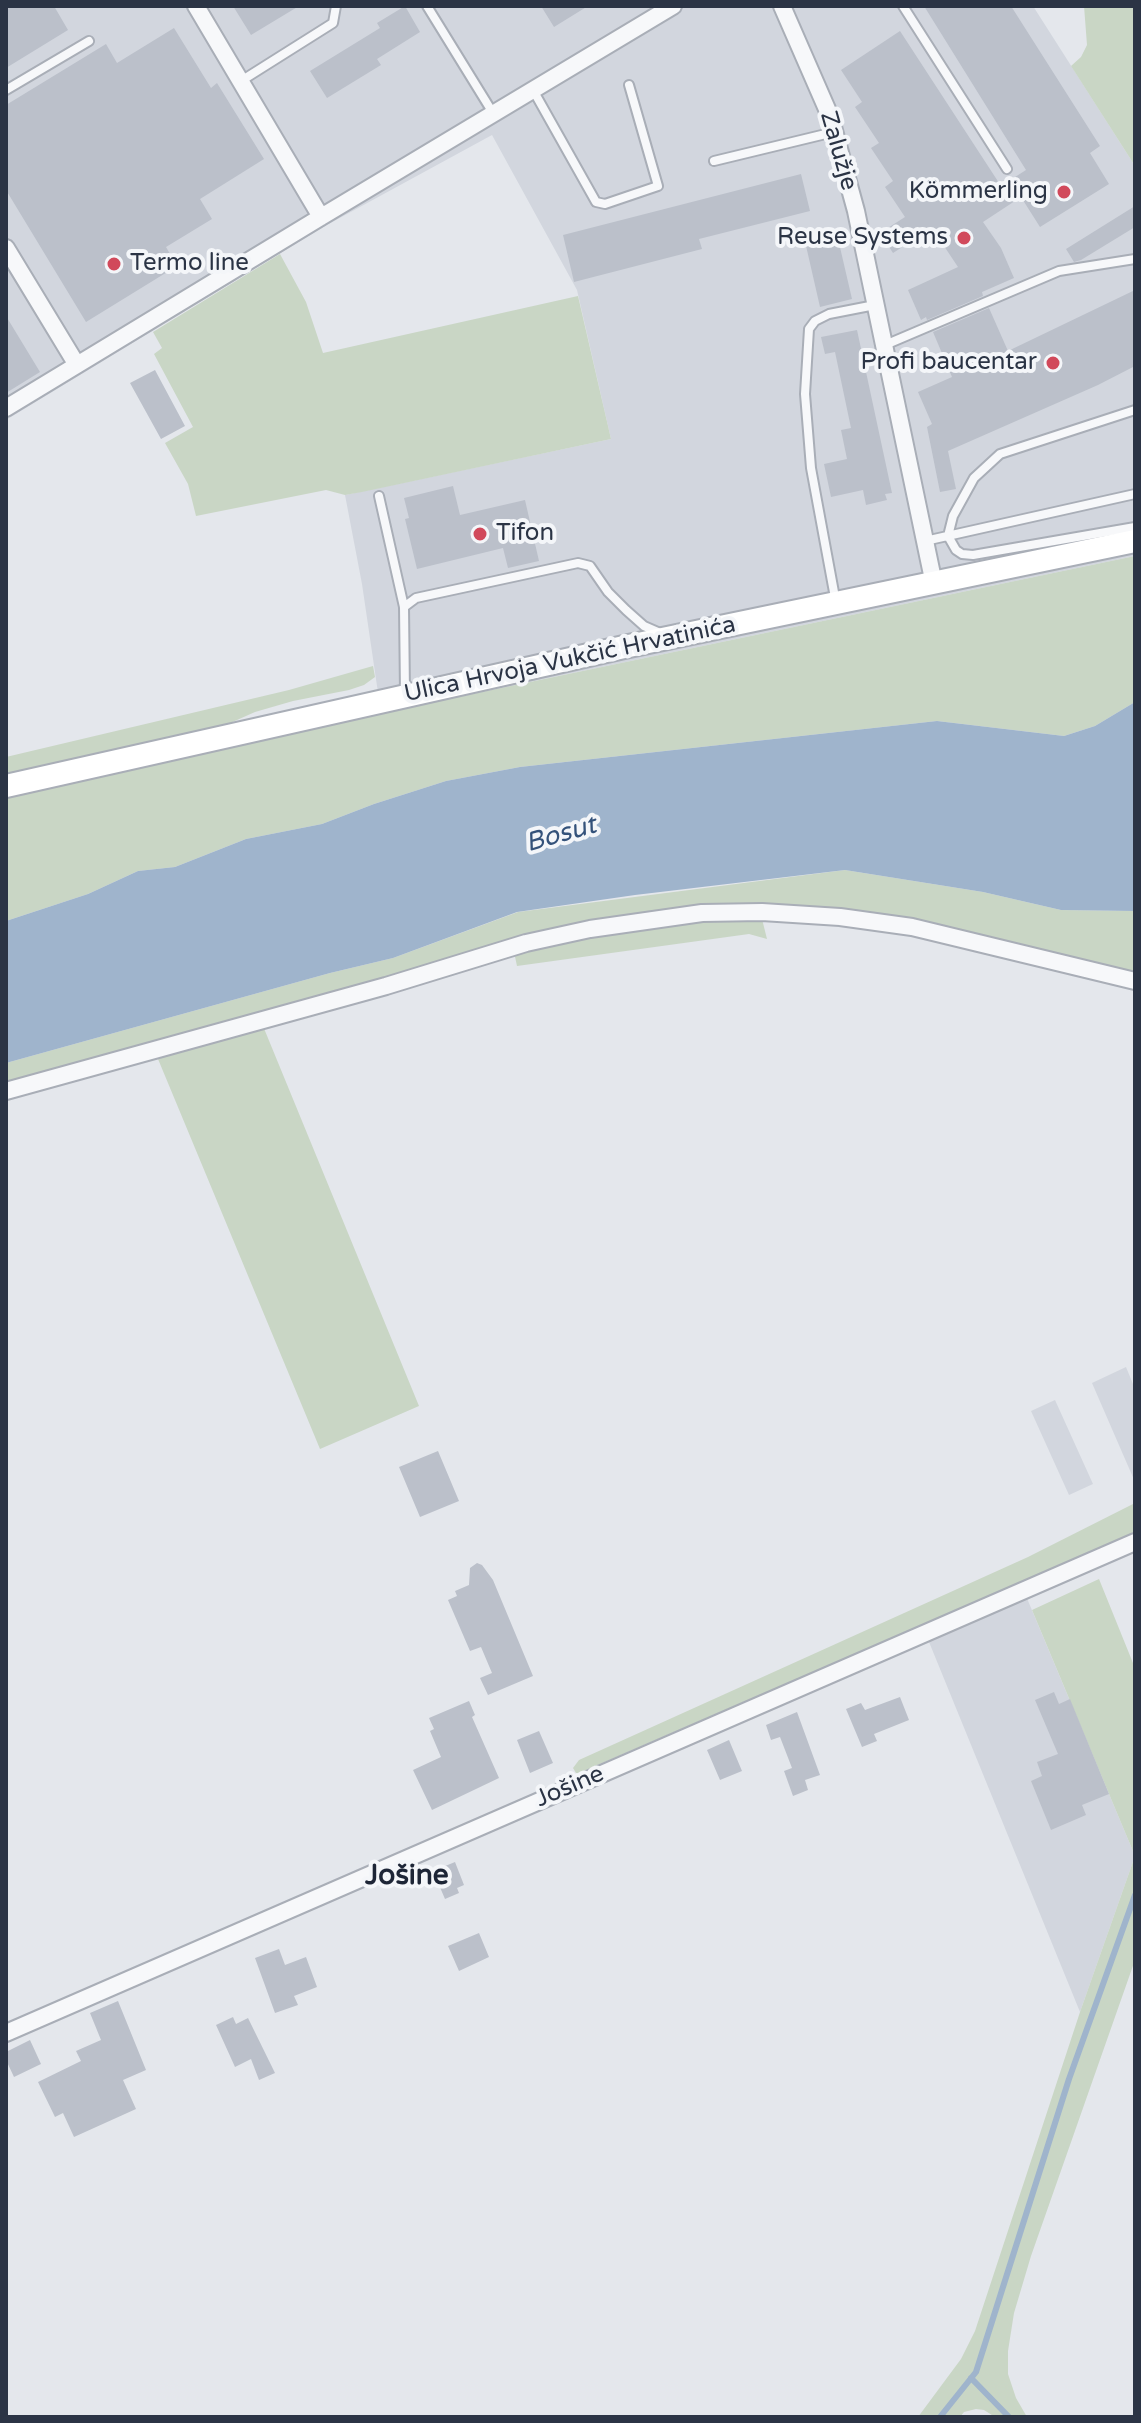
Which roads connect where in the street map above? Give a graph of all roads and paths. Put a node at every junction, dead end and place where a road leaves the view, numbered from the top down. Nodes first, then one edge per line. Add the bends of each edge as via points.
1 (196, 6) edge
2 (336, 6) edge
3 (427, 6) edge
4 (673, 6) edge
5 (782, 6) edge
6 (903, 6) edge
7 (89, 41) dead end
8 (241, 81) junction
9 (629, 85) dead end
10 (6, 90) edge
11 (533, 90) junction
12 (494, 114) junction
13 (834, 132) junction
14 (714, 161) dead end
15 (1007, 169) dead end
16 (321, 217) junction
17 (6, 248) edge
18 (1135, 259) edge
19 (875, 305) junction
20 (884, 345) junction
21 (77, 365) junction
22 (6, 408) edge
23 (1135, 410) edge
24 (1135, 494) edge
25 (379, 496) dead end
26 (1135, 527) edge
27 (948, 536) junction
28 (925, 541) junction
29 (1135, 541) edge
30 (934, 584) junction
31 (836, 604) junction
32 (404, 607) junction
33 (672, 637) junction
34 (405, 695) junction
35 (6, 786) edge
36 (1135, 981) edge
37 (6, 1091) edge
38 (1135, 1542) edge
39 (6, 2033) edge

1 - 8 street
2 - 8 lane via 333,23
3 - 12 lane
4 - 11 street
5 - 13 street, Zalužje
6 - 15 lane
7 - 10 lane
8 - 16 street
9 - 11 lane via 658,186 605,204 596,202
11 - 12 street
12 - 16 street
13 - 14 lane
13 - 19 street, Zalužje
16 - 21 street
17 - 21 street
18 - 20 lane via 1059,271
19 - 20 street, Zalužje
19 - 31 lane via 829,314 809,329 805,394 811,468
20 - 28 street, Zalužje
21 - 22 street
23 - 27 lane via 1000,454 974,478
24 - 27 lane
25 - 32 lane
26 - 27 lane via 973,555 956,550
27 - 28 lane
28 - 30 street, Zalužje
29 - 30 main road, Ulica Hrvoja Vukčić Hrvatinića
30 - 31 main road, Ulica Hrvoja Vukčić Hrvatinića
31 - 33 main road, Ulica Hrvoja Vukčić Hrvatinića
32 - 33 lane via 416,598 578,563 590,566 608,592 644,626
32 - 34 lane
33 - 34 main road, Ulica Hrvoja Vukčić Hrvatinića
34 - 35 main road, Ulica Hrvoja Vukčić Hrvatinića
36 - 37 street via 912,927 840,917 702,913 526,943
38 - 39 street, Jošine

